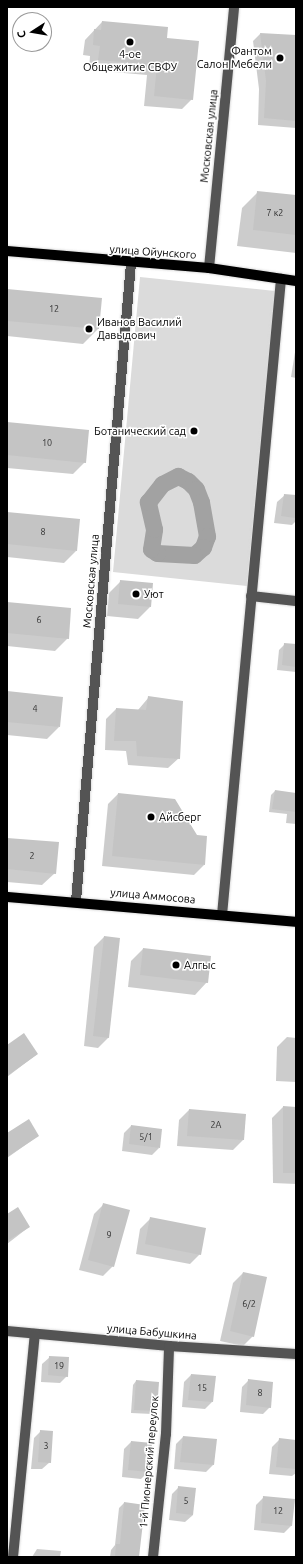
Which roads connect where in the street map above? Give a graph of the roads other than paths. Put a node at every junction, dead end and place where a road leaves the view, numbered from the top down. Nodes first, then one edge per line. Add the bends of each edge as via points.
1 (234, 7) edge
2 (7, 251) edge
3 (132, 263) junction
4 (209, 268) junction
5 (281, 279) junction
6 (296, 281) edge
7 (252, 596) junction
8 (296, 601) edge
9 (7, 898) edge
10 (76, 902) junction
11 (222, 915) junction
12 (296, 922) edge
13 (7, 1331) edge
14 (35, 1334) junction
15 (169, 1346) junction
16 (296, 1354) edge
17 (12, 1557) edge
18 (153, 1557) edge

1 - 4 street, Московская улица
2 - 3 main road, улица Ойунского
3 - 4 main road, улица Ойунского
3 - 10 street, Московская улица
4 - 5 main road, улица Ойунского
5 - 6 main road, улица Ойунского
5 - 7 street
7 - 8 street
7 - 11 street
9 - 10 main road, улица Аммосова
10 - 11 main road, улица Аммосова
11 - 12 main road, улица Аммосова
13 - 14 street, улица Бабушкина
14 - 15 street, улица Бабушкина
14 - 17 street
15 - 16 street, улица Бабушкина
15 - 18 street, 1-й Пионерский переулок via 166,1434

